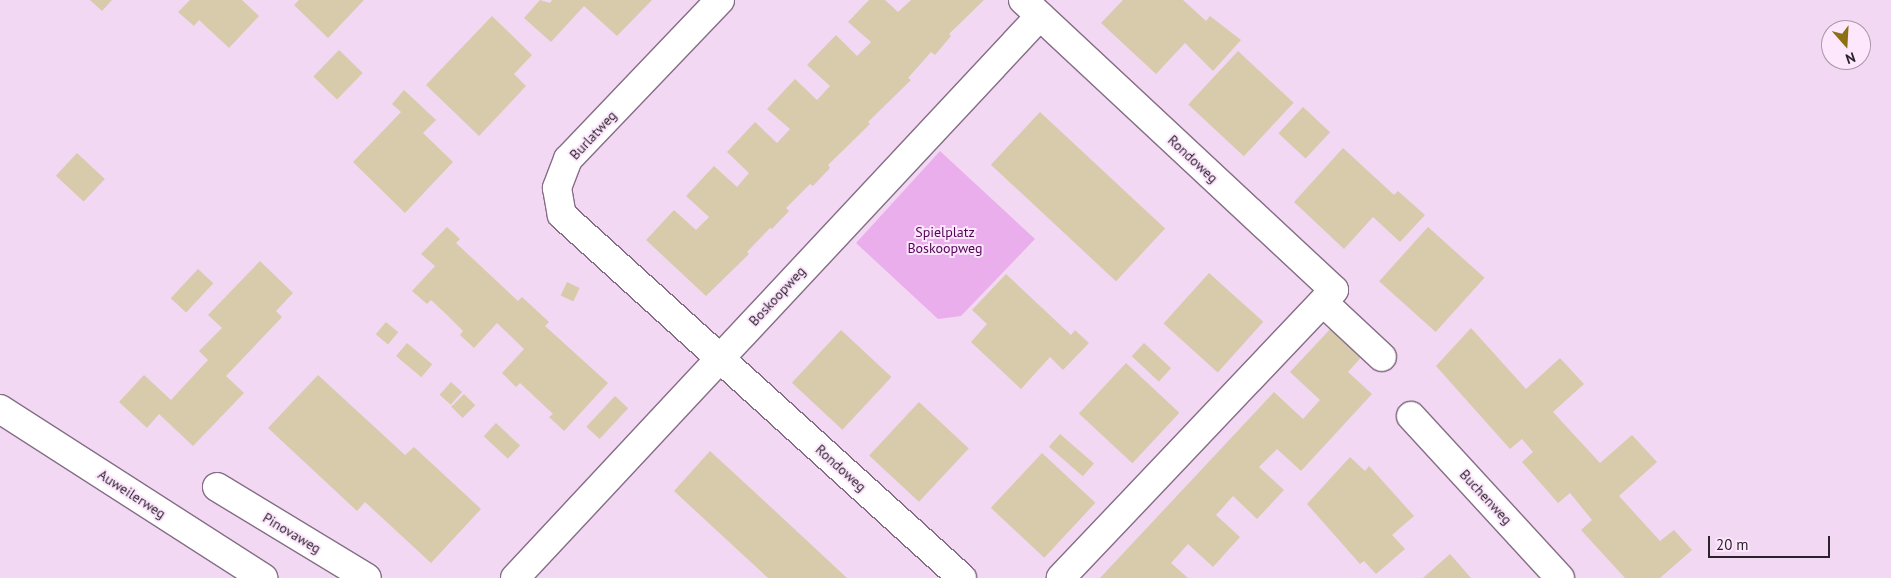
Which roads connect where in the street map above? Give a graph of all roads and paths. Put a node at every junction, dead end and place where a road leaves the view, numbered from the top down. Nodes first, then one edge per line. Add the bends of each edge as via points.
1 (720, 0) edge
2 (1031, 8) edge
3 (1324, 302) junction
4 (720, 357) junction
5 (1382, 357) dead end
6 (0, 409) edge
7 (1412, 416) dead end
8 (216, 487) dead end
9 (264, 578) edge
10 (367, 578) edge
11 (515, 578) edge
12 (962, 578) edge
13 (1061, 578) edge
14 (1560, 578) edge

1 - 4 street, Burlatweg via 568,160 557,188 562,215
2 - 3 street, Rondoweg via 1334,290
2 - 4 street, Boskoopweg
3 - 5 street
3 - 13 street
4 - 11 street, Boskoopweg
4 - 12 street, Rondoweg
6 - 9 street, Auweilerweg
7 - 14 street, Buchenweg
8 - 10 street, Pinovaweg

